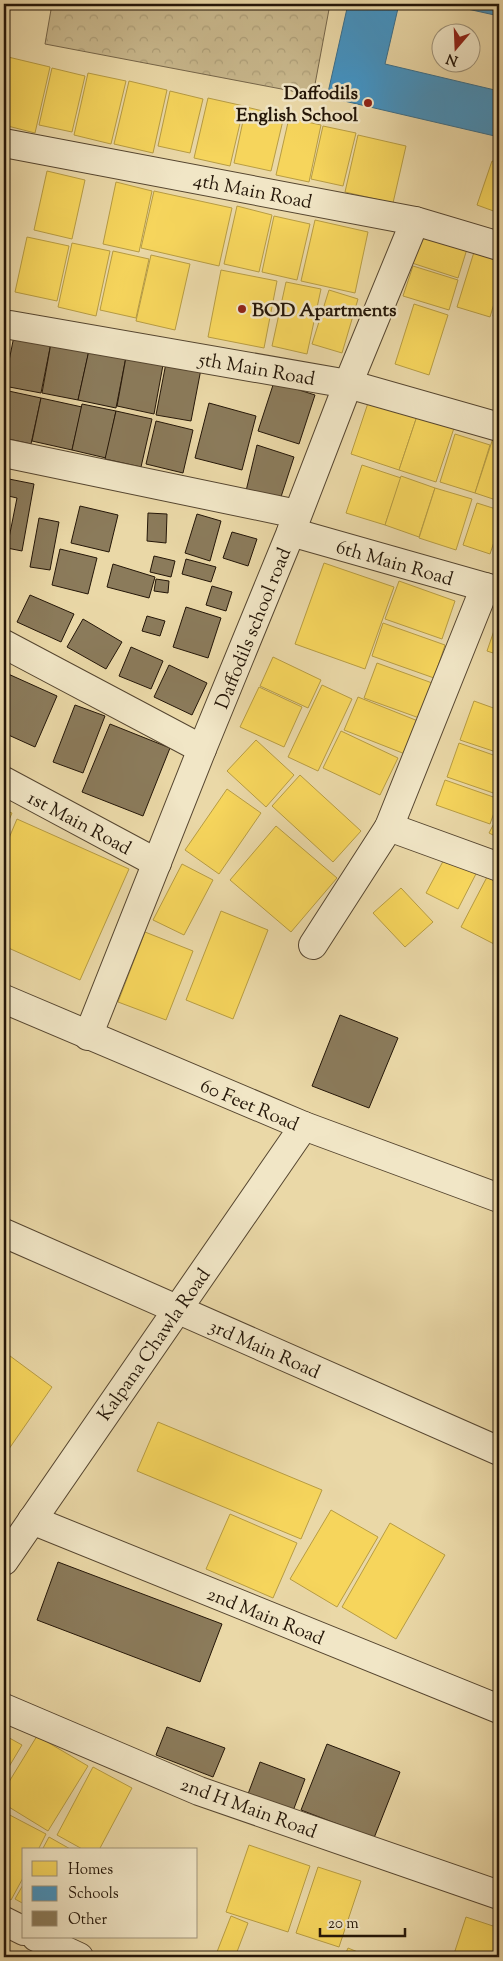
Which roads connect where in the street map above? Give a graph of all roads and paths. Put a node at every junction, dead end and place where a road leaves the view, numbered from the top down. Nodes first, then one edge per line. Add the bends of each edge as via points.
1 (4, 143) edge
2 (415, 221) junction
3 (499, 246) edge
4 (10, 326) dead end
5 (348, 384) junction
6 (499, 427) edge
7 (4, 453) edge
8 (294, 523) junction
9 (492, 589) edge
10 (4, 644) edge
11 (202, 748) junction
12 (4, 781) edge
13 (388, 827) junction
14 (157, 863) junction
15 (499, 867) edge
16 (313, 945) dead end
17 (4, 1000) edge
18 (88, 1036) junction
19 (304, 1126) junction
20 (499, 1198) edge
21 (4, 1234) edge
22 (177, 1310) junction
23 (499, 1451) edge
24 (32, 1520) junction
25 (4, 1562) edge
26 (4, 1708) edge
27 (499, 1709) edge
28 (499, 1894) edge
29 (4, 1921) edge
30 (22, 1930) edge
31 (38, 1938) edge
32 (68, 1955) edge

1 - 2 street, 4th Main Road
2 - 3 street, 4th Main Road
2 - 5 street, Daffodils school road
4 - 5 street, 5th Main Road
5 - 6 street, 5th Main Road
5 - 8 street, Daffodils school road
7 - 8 street, 6th Main Road
8 - 9 street, 6th Main Road
8 - 11 street, Daffodils school road
9 - 13 street
10 - 11 street
11 - 14 street, Daffodils school road
12 - 14 street, 1st Main Road
13 - 15 street
13 - 16 street
14 - 18 street, Daffodils school road
17 - 18 street, 60 Feet Road
18 - 19 street, 60 Feet Road
19 - 20 street, 60 Feet Road
19 - 22 street, Kalpana Chawla Road
21 - 22 street, 3rd Main Road
22 - 23 street, 3rd Main Road
22 - 24 street, Kalpana Chawla Road
24 - 25 street, Kalpana Chawla Road
24 - 27 street, 2nd Main Road
26 - 28 street, 2nd H Main Road via 199,1791
29 - 30 street
31 - 32 street

